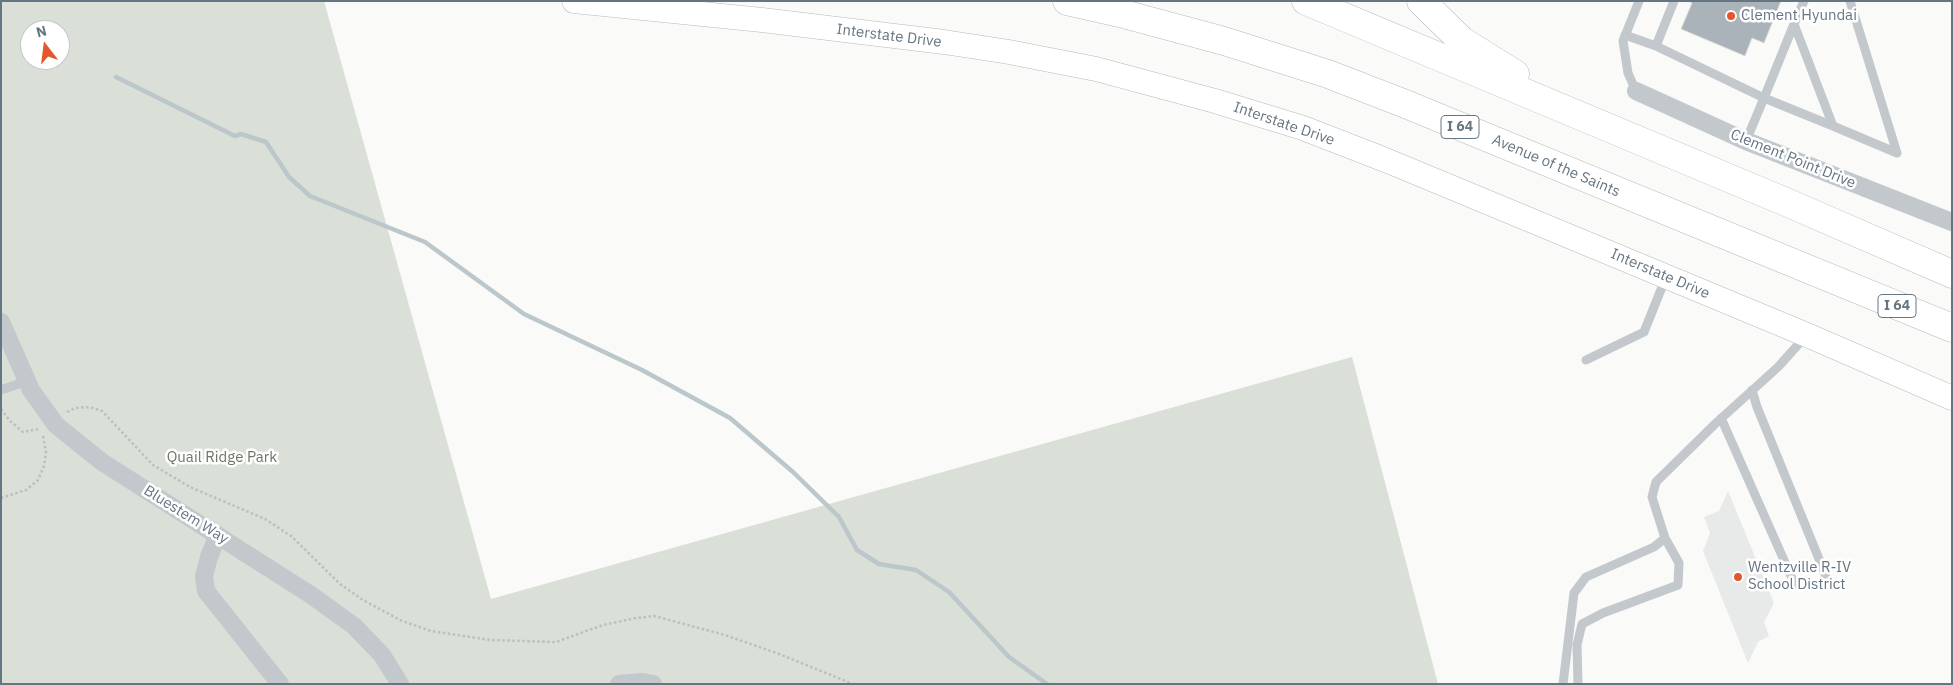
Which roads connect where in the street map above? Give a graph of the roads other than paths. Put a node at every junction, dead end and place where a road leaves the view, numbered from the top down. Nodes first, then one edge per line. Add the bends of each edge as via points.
1 (574, 1) edge
2 (1067, 1) edge
3 (1306, 1) edge
4 (1421, 1) edge
5 (1639, 1) edge
6 (1674, 1) edge
7 (1804, 1) edge
8 (1850, 1) edge
9 (1794, 24) junction
10 (1625, 35) junction
11 (1656, 46) junction
12 (1636, 91) joint
13 (1764, 98) junction
14 (1584, 117) junction
15 (1833, 126) junction
16 (1746, 141) junction
17 (1952, 222) edge
18 (1952, 274) edge
19 (1666, 277) junction
20 (1, 322) edge
21 (1952, 328) edge
22 (1807, 335) junction
23 (1586, 360) dead end
24 (27, 381) junction
25 (1, 390) edge
26 (1752, 390) junction
27 (1952, 398) edge
28 (1721, 418) junction
29 (218, 535) junction
30 (1664, 538) junction
31 (280, 684) edge
32 (400, 684) edge
33 (618, 684) edge
34 (653, 684) edge
35 (1563, 684) edge
36 (1578, 684) edge

1 - 19 main road, Interstate Drive via 944,42 1096,69 1303,128
2 - 21 highway, Avenue of the Saints / I 64 via 1216,38 1328,74
3 - 14 highway
4 - 14 highway via 1462,41
5 - 10 lane
6 - 11 lane
7 - 9 lane
8 - 15 lane via 1898,153
9 - 13 lane
9 - 15 lane
10 - 11 lane
10 - 12 lane via 1628,73
11 - 13 lane
12 - 16 street, Clement Point Drive
13 - 15 lane
13 - 16 lane
14 - 18 highway
16 - 17 street, Clement Point Drive
19 - 22 main road, Interstate Drive
19 - 23 lane via 1644,332
20 - 24 street, Bluestem Way
22 - 26 lane
22 - 27 main road, Interstate Drive
24 - 25 lane
24 - 29 street, Bluestem Way via 53,420 102,462
26 - 28 lane
26 - 28 lane via 1826,576 1821,583 1795,585
28 - 30 lane via 1656,482 1652,497
29 - 31 street via 204,576 206,590
29 - 32 street, Bluestem Way via 354,626 382,656
30 - 35 lane via 1654,547 1586,577 1574,593
30 - 36 lane via 1679,563 1678,585 1582,624 1577,645
33 - 34 street

